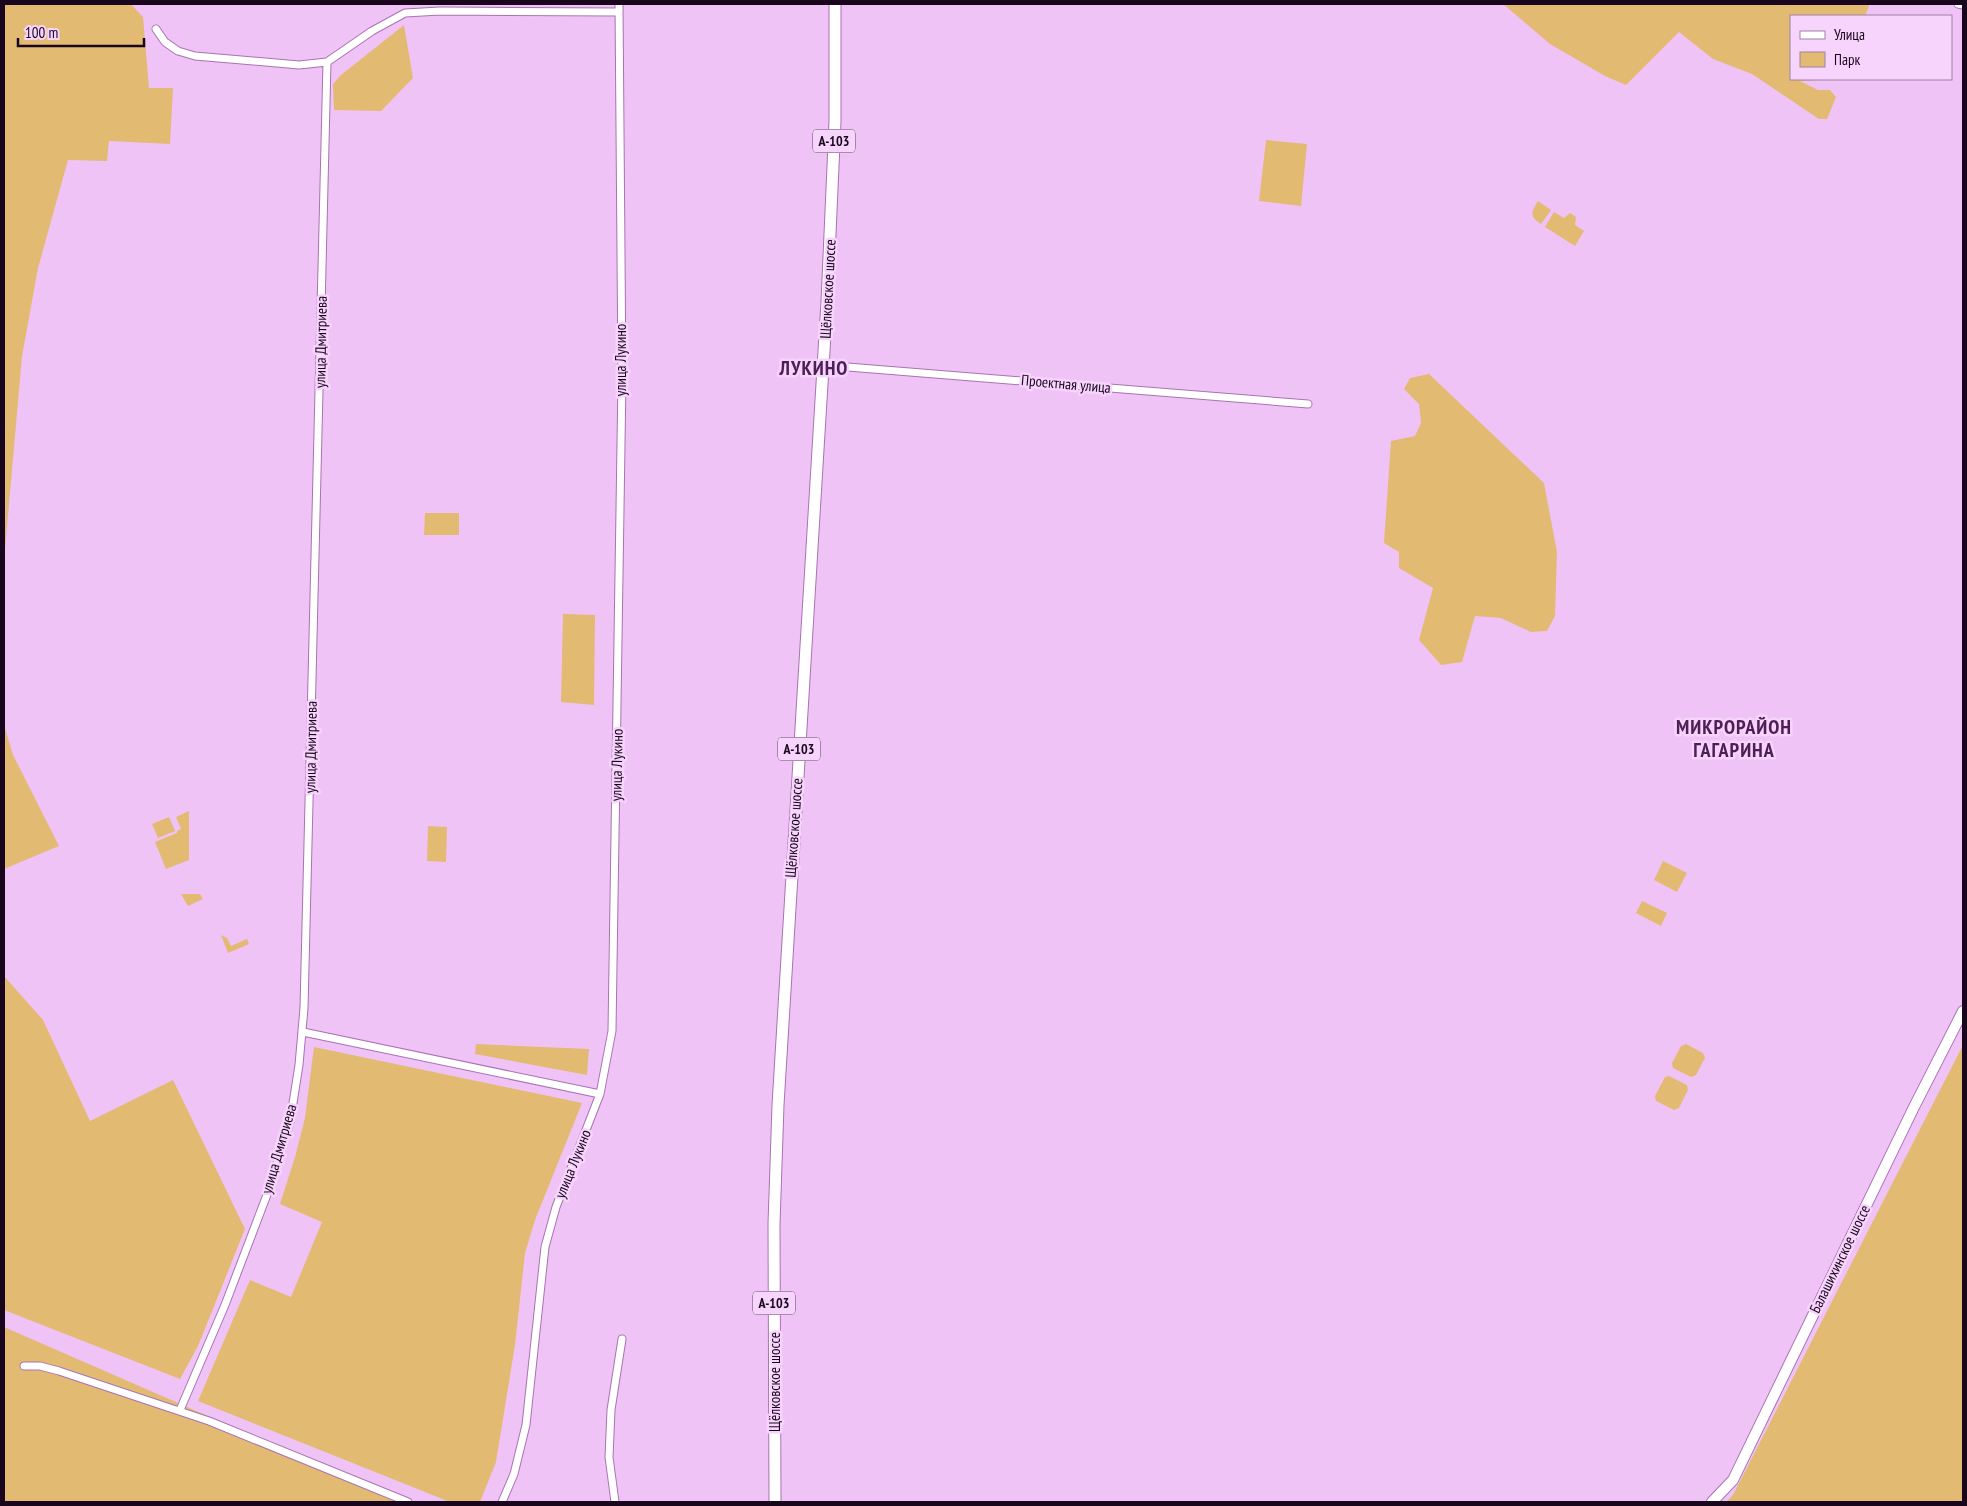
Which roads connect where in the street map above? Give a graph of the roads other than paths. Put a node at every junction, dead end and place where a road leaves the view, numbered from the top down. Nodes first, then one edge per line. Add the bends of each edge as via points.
1 (619, 4) edge
2 (835, 4) edge
3 (1958, 4) edge
4 (1963, 5) edge
5 (618, 12) junction
6 (156, 29) dead end
7 (327, 62) junction
8 (824, 365) junction
9 (1308, 404) dead end
10 (1963, 1012) edge
11 (303, 1032) junction
12 (600, 1094) junction
13 (622, 1339) dead end
14 (24, 1366) dead end
15 (180, 1410) junction
16 (408, 1502) edge
17 (502, 1502) edge
18 (615, 1502) edge
19 (775, 1502) edge
20 (1712, 1502) edge

1 - 5 street, улица Лукино
2 - 8 main road, Щёлковское шоссе / А-103 via 835,121
3 - 4 street
5 - 7 street via 405,13
5 - 12 street, улица Лукино via 622,379 613,1003 610,1048
6 - 7 street via 165,42 178,51 195,56 299,65
7 - 11 street, улица Дмитриева
8 - 9 street, Проектная улица
8 - 19 main road, Щёлковское шоссе / А-103 via 778,1105 774,1217
10 - 20 main road, Балашихинское шоссе via 1732,1480
11 - 12 street
11 - 15 street, улица Дмитриева via 290,1122 273,1175 225,1305
12 - 17 street, улица Лукино via 556,1207 545,1247 526,1425 514,1474
13 - 18 street via 611,1410 609,1457
14 - 15 street via 40,1366
15 - 16 street

